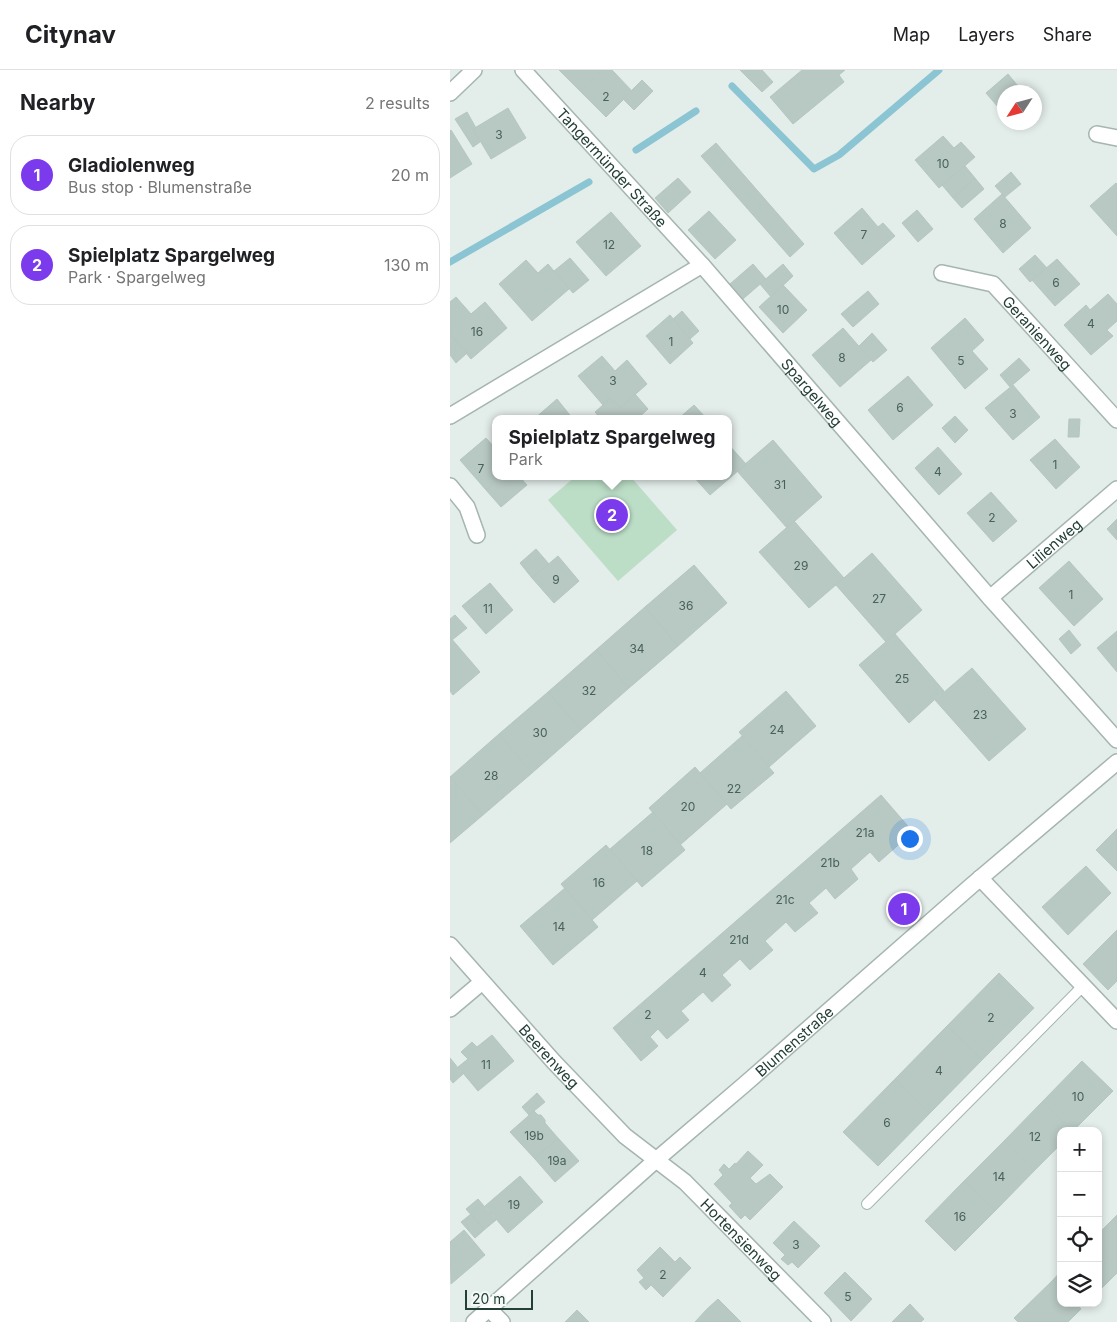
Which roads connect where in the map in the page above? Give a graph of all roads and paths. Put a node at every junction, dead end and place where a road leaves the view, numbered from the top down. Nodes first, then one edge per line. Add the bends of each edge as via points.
1 (474, 70) edge
2 (523, 70) edge
3 (450, 93) edge
4 (1097, 134) dead end
5 (1117, 138) edge
6 (702, 264) junction
7 (942, 272) dead end
8 (450, 416) edge
9 (1117, 420) edge
10 (450, 486) edge
11 (1117, 489) edge
12 (477, 535) dead end
13 (990, 598) junction
14 (1117, 740) edge
15 (1117, 762) edge
16 (980, 878) junction
17 (450, 945) edge
18 (482, 982) junction
19 (1083, 986) junction
20 (450, 1009) edge
21 (1117, 1021) edge
22 (656, 1160) junction
23 (867, 1204) dead end
24 (489, 1309) junction
25 (474, 1322) edge
26 (502, 1322) edge
27 (823, 1322) edge

1 - 3 street
2 - 6 street, Tangermünder Straße
4 - 5 street
6 - 8 street
6 - 13 street, Spargelweg
7 - 9 street, Geranienweg via 993,284
10 - 12 street via 467,507
11 - 13 street, Lilienweg
13 - 14 street, Spargelweg
15 - 16 street, Blumenstraße
16 - 19 street
16 - 22 street, Blumenstraße
17 - 18 street, Beerenweg
18 - 20 street
18 - 22 street, Beerenweg via 625,1136
19 - 21 street
19 - 23 lane
22 - 24 street, Blumenstraße
22 - 27 street, Hortensienweg via 685,1182
24 - 25 street, Blumenstraße
24 - 26 street

